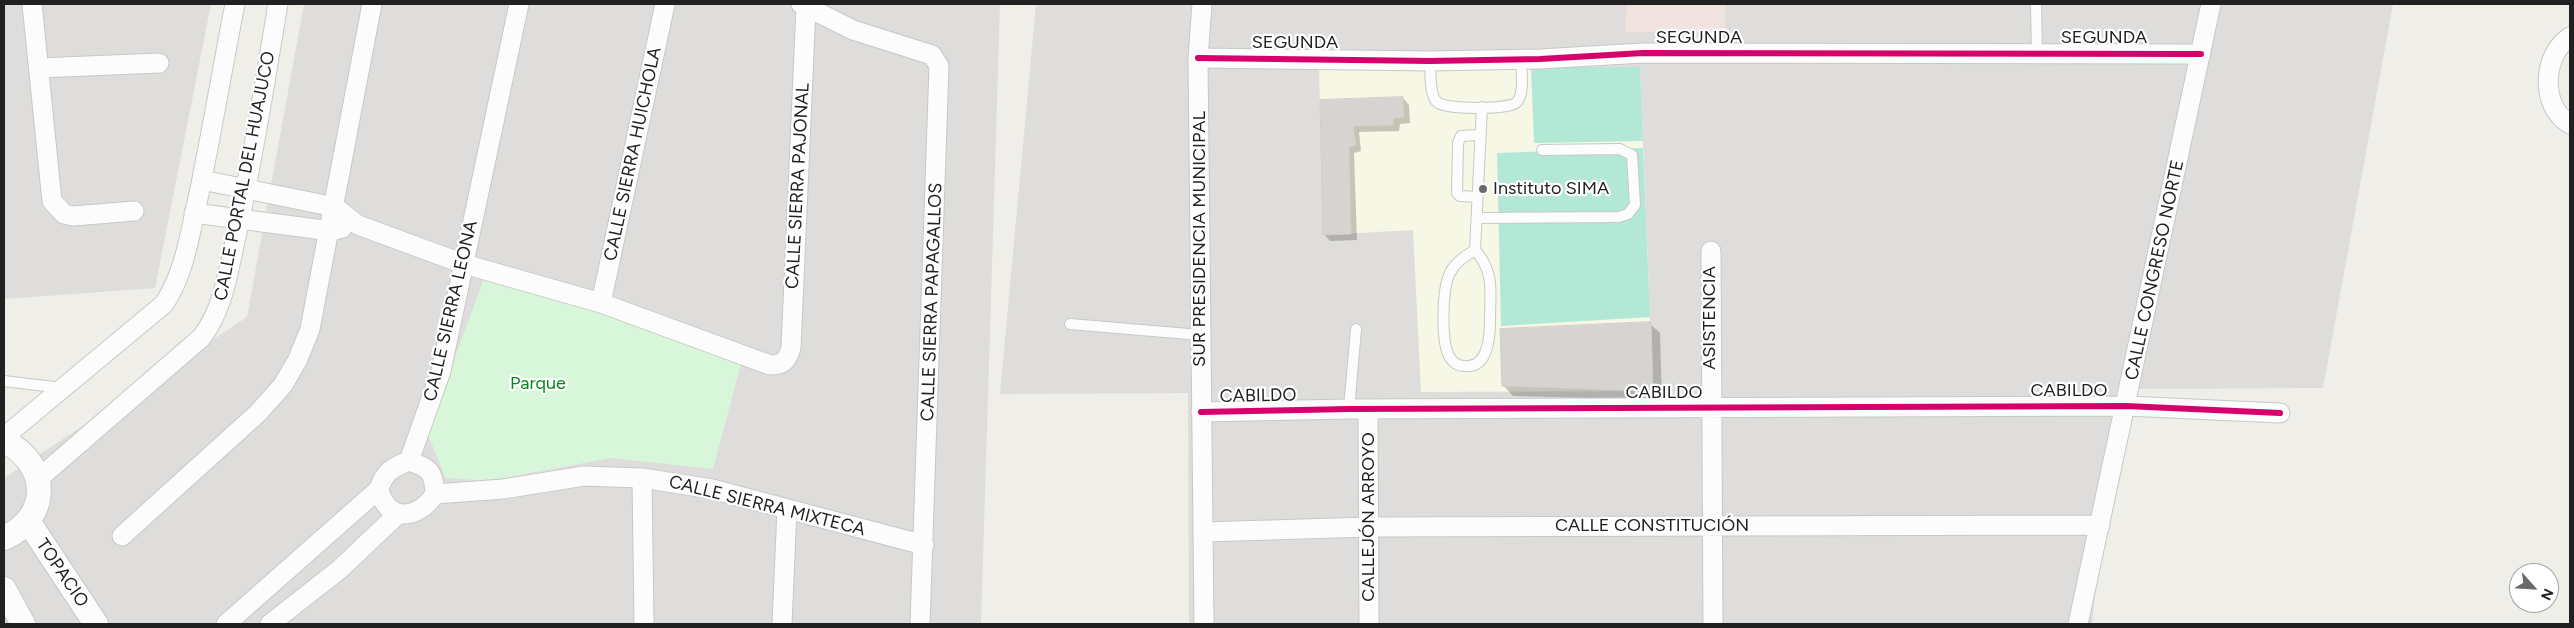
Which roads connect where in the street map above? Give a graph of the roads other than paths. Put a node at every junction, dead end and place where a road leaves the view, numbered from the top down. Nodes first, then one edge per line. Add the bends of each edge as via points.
1 (32, 4) edge
2 (235, 4) edge
3 (278, 4) edge
4 (372, 4) edge
5 (519, 4) edge
6 (665, 4) edge
7 (1202, 4) edge
8 (2036, 4) edge
9 (2211, 4) edge
10 (804, 6) edge
11 (2570, 37) edge
12 (2037, 53) junction
13 (2200, 54) junction
14 (1198, 58) junction
15 (1520, 60) junction
16 (1430, 61) junction
17 (158, 63) dead end
18 (39, 68) junction
19 (1482, 107) junction
20 (2570, 124) edge
21 (1479, 135) junction
22 (1542, 150) dead end
23 (202, 180) junction
24 (246, 190) junction
25 (1477, 196) junction
26 (335, 207) junction
27 (134, 211) dead end
28 (194, 213) junction
29 (1478, 218) junction
30 (240, 220) junction
31 (358, 225) junction
32 (331, 231) junction
33 (1476, 250) junction
34 (1710, 251) dead end
35 (464, 264) junction
36 (601, 303) junction
37 (1070, 324) dead end
38 (1356, 329) dead end
39 (1200, 336) junction
40 (4, 381) edge
41 (63, 388) junction
42 (2126, 406) junction
43 (1710, 408) junction
44 (1349, 409) junction
45 (1368, 410) junction
46 (1201, 412) junction
47 (2280, 412) dead end
48 (4, 439) edge
49 (409, 461) junction
50 (642, 478) junction
51 (38, 480) junction
52 (379, 488) junction
53 (435, 494) junction
54 (787, 509) junction
55 (398, 514) junction
56 (28, 521) junction
57 (2100, 525) junction
58 (1712, 526) junction
59 (1369, 527) junction
60 (1205, 532) junction
61 (122, 536) dead end
62 (4, 538) edge
63 (924, 545) junction
64 (4, 589) edge
65 (23, 624) edge
66 (96, 624) edge
67 (226, 624) edge
68 (270, 624) edge
69 (644, 624) edge
70 (782, 624) edge
71 (920, 624) edge
72 (1204, 624) edge
73 (1369, 624) edge
74 (1713, 624) edge
75 (2078, 624) edge

1 - 18 street
2 - 23 street
3 - 24 street, CALLE PORTAL DEL HUAJUCO
4 - 26 street
5 - 35 street, CALLE SIERRA LEONA
6 - 36 street, CALLE SIERRA HUICHOLA
7 - 14 street, SUR PRESIDENCIA MUNICIPAL
8 - 12 lane
9 - 13 street, CALLE CONGRESO NORTE
10 - 36 street, CALLE SIERRA PAJONAL via 791,348 785,362 770,365
10 - 63 street, CALLE SIERRA PAPAGALLOS via 853,30 918,49 936,59 939,66
11 - 20 street via 2551,60 2547,82 2552,103
12 - 13 street, SEGUNDA
12 - 15 street, SEGUNDA via 1643,53
13 - 42 street, CALLE CONGRESO NORTE
14 - 16 street, SEGUNDA
14 - 39 street, SUR PRESIDENCIA MUNICIPAL
15 - 16 street, SEGUNDA
15 - 19 lane via 1521,90 1517,102 1511,106
16 - 19 lane via 1436,102 1448,107
17 - 18 street
18 - 27 street via 52,201 64,214 74,216
19 - 21 lane
21 - 25 lane
21 - 25 lane via 1461,136 1458,150 1458,193 1460,196
22 - 29 lane via 1620,149 1632,155 1635,206 1628,214 1619,217
23 - 24 street
23 - 28 street
24 - 26 street
24 - 30 street, CALLE PORTAL DEL HUAJUCO
25 - 29 lane
26 - 31 street
26 - 32 street
28 - 30 street
28 - 41 street via 179,275 164,304
29 - 33 lane
30 - 32 street
30 - 51 street, CALLE PORTAL DEL HUAJUCO via 222,301 202,337
31 - 32 street
31 - 35 street
32 - 61 street via 310,329 283,385 258,414
33 - 33 lane via 1486,263 1490,276 1490,334 1480,362 1470,367 1455,363 1449,356 1444,298 1450,271
34 - 43 street, ASISTENCIA
35 - 36 street
35 - 49 street, CALLE SIERRA LEONA via 441,372
37 - 39 lane
38 - 44 lane
39 - 46 street, SUR PRESIDENCIA MUNICIPAL
40 - 41 lane
41 - 48 street
42 - 43 street, CABILDO
42 - 47 street, CABILDO
42 - 57 street, CALLE CONGRESO NORTE
43 - 45 street, CABILDO
43 - 58 street, ASISTENCIA
44 - 45 street, CABILDO
44 - 46 street, CABILDO
45 - 59 street, CALLEJÓN ARROYO
46 - 60 street, SUR PRESIDENCIA MUNICIPAL
48 - 51 street via 31,462
49 - 52 street via 393,467 382,478
49 - 53 street via 429,470 434,478
50 - 53 street, CALLE SIERRA MIXTECA via 584,476 503,489
50 - 54 street, CALLE SIERRA MIXTECA via 712,489
50 - 69 street
51 - 56 street via 39,494
52 - 55 street via 388,508
52 - 67 street
53 - 55 street via 428,505 411,514
54 - 63 street, CALLE SIERRA MIXTECA
54 - 70 street
55 - 68 street via 340,569
56 - 62 street
56 - 66 street, TOPACIO
57 - 58 street, CALLE CONSTITUCIÓN
57 - 75 street, CALLE CONGRESO NORTE
58 - 59 street, CALLE CONSTITUCIÓN
58 - 74 street, ASISTENCIA
59 - 60 street, CALLE CONSTITUCIÓN
59 - 73 street, CALLEJÓN ARROYO
60 - 72 street, SUR PRESIDENCIA MUNICIPAL
63 - 71 street, CALLE SIERRA PAPAGALLOS
64 - 65 street

